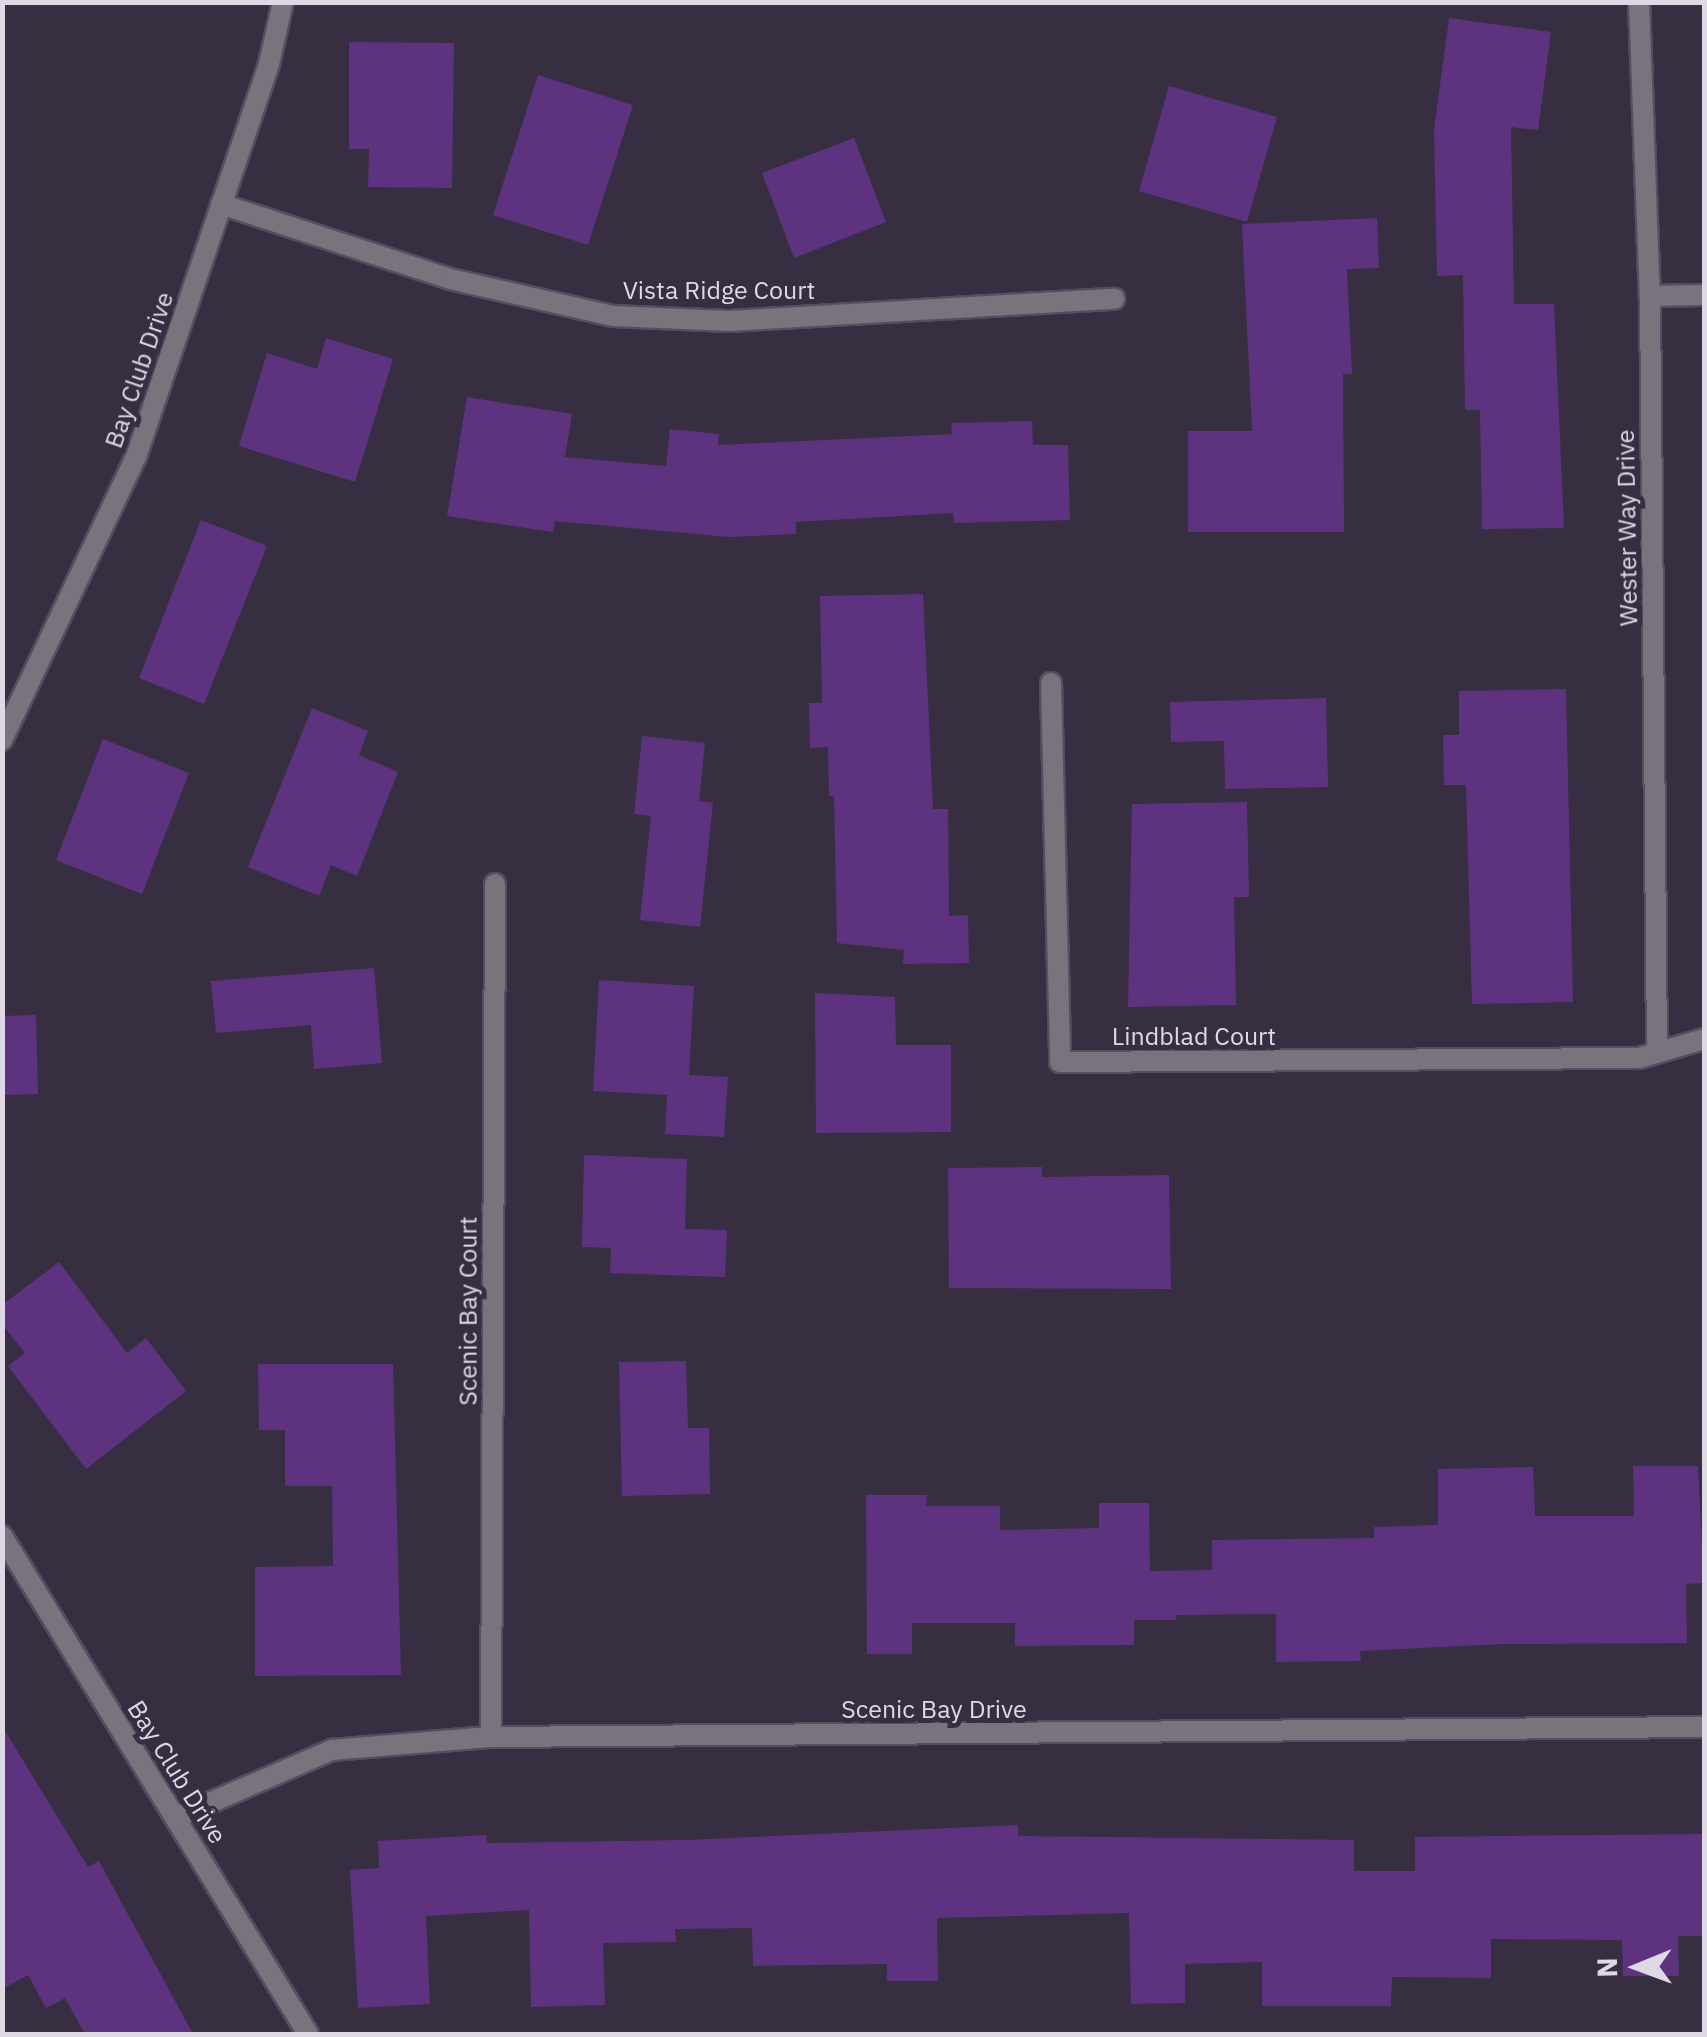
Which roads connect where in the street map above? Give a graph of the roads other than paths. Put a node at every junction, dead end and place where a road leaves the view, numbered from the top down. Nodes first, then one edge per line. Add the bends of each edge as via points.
1 (283, 2) edge
2 (1640, 2) edge
3 (221, 204) junction
4 (1704, 295) edge
5 (1650, 296) junction
6 (1114, 299) dead end
7 (1051, 683) dead end
8 (2, 740) edge
9 (495, 884) dead end
10 (1704, 1039) edge
11 (1657, 1053) junction
12 (2, 1536) edge
13 (1704, 1727) edge
14 (491, 1737) junction
15 (178, 1817) junction
16 (308, 2034) edge

1 - 3 street, Bay Club Drive
2 - 5 street, Wester Way Drive
3 - 6 street, Vista Ridge Court via 450,279 613,316 729,321
3 - 8 street, Bay Club Drive via 136,457
4 - 5 street
5 - 11 street, Wester Way Drive
7 - 11 street, Lindblad Court via 1060,1062
9 - 14 street, Scenic Bay Court
10 - 11 street, Lindblad Court
12 - 15 street, Bay Club Drive
13 - 14 street, Scenic Bay Drive
14 - 15 street, Scenic Bay Drive via 332,1750
15 - 16 street, Bay Club Drive

